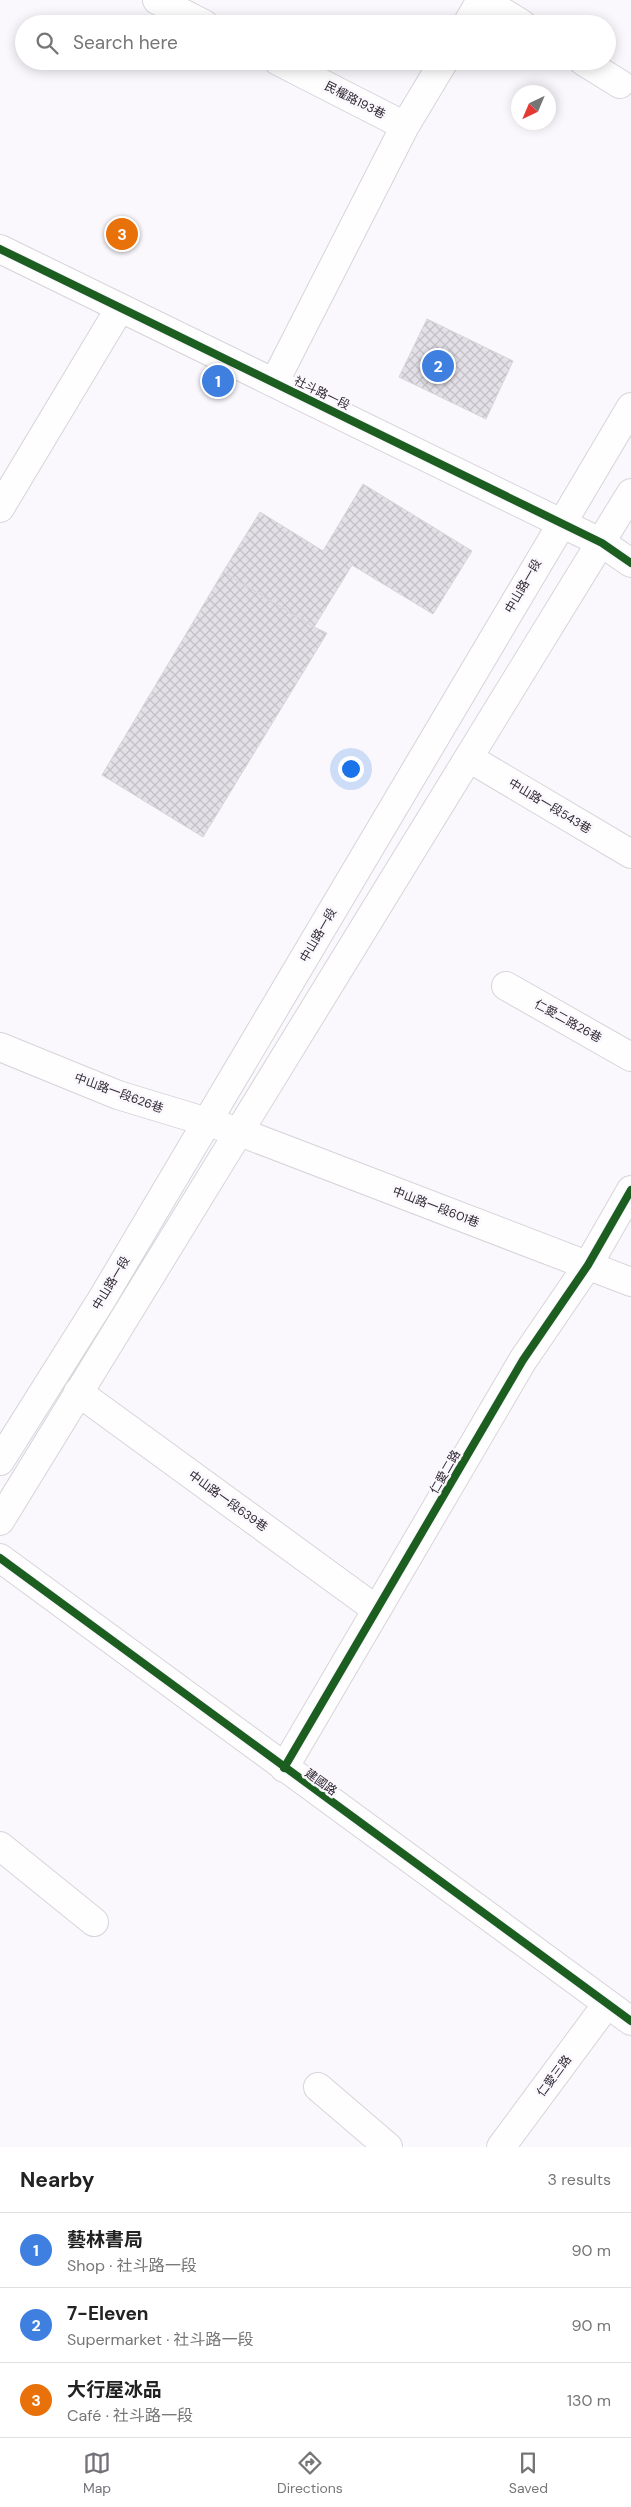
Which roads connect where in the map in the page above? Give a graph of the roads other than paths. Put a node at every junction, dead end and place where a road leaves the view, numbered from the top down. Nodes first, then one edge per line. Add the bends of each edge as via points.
1 (158, 0) edge
2 (482, 0) edge
3 (187, 15) edge
4 (473, 15) edge
5 (507, 15) edge
6 (296, 70) edge
7 (439, 70) edge
8 (597, 70) edge
9 (620, 84) dead end
10 (405, 126) junction
11 (0, 249) edge
12 (120, 308) junction
13 (274, 383) junction
14 (631, 407) edge
15 (631, 493) edge
16 (0, 508) edge
17 (560, 524) junction
18 (602, 543) junction
19 (631, 563) edge
20 (469, 758) junction
21 (631, 854) edge
22 (506, 986) dead end
23 (0, 1047) edge
24 (631, 1056) edge
25 (207, 1124) junction
26 (240, 1132) junction
27 (631, 1190) edge
28 (588, 1265) junction
29 (631, 1282) edge
30 (78, 1392) junction
31 (0, 1461) edge
32 (0, 1521) edge
33 (0, 1558) edge
34 (377, 1610) junction
35 (284, 1768) junction
36 (0, 1846) edge
37 (94, 1922) dead end
38 (607, 2004) junction
39 (631, 2022) edge
40 (318, 2087) dead end
41 (388, 2147) edge
42 (502, 2147) edge

1 - 3 street
2 - 4 street
2 - 5 street
6 - 10 street, 民權路193巷
7 - 10 street
8 - 9 street
10 - 13 street
11 - 12 street, 社斗路一段
12 - 13 street, 社斗路一段
12 - 16 street
13 - 17 street, 社斗路一段
14 - 17 street, 中山路一段
15 - 18 street
17 - 18 street, 社斗路一段
17 - 25 street, 中山路一段
18 - 19 street, 社斗路一段
18 - 20 street
20 - 21 street, 中山路一段543巷
20 - 26 street
22 - 24 street, 仁愛二路26巷
23 - 25 street, 中山路一段626巷 via 118,1095
25 - 26 street, 中山路一段626巷
25 - 31 street, 中山路一段
26 - 28 street, 中山路一段601巷
26 - 30 street
27 - 28 street, 仁愛二路
28 - 29 street, 中山路一段601巷
28 - 34 street, 仁愛二路 via 523,1360
30 - 32 street
30 - 34 street, 中山路一段639巷
33 - 35 street, 建國路
34 - 35 street, 仁愛二路
35 - 38 street, 建國路
36 - 37 street
38 - 39 street, 建國路
38 - 42 street, 仁愛三路
40 - 41 street

